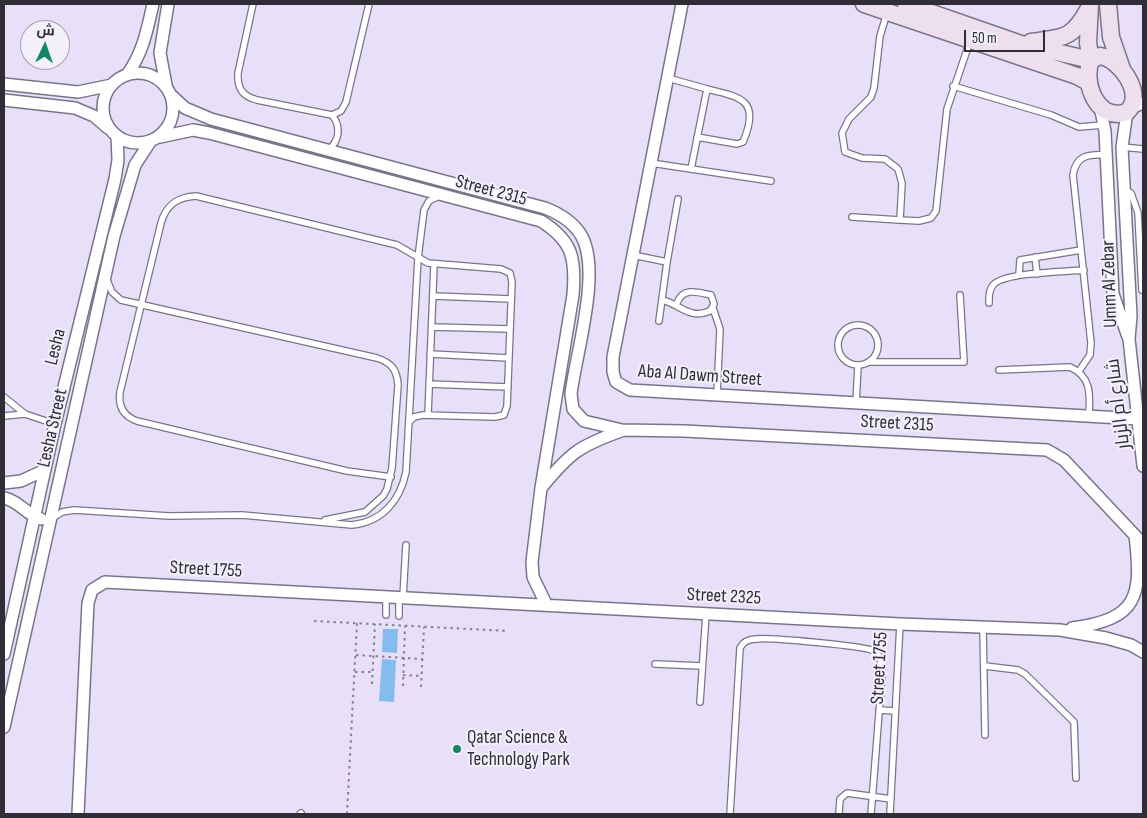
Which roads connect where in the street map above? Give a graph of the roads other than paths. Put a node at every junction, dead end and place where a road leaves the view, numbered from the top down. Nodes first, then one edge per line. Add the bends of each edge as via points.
1 (153, 4) edge
2 (168, 4) edge
3 (253, 4) edge
4 (369, 4) edge
5 (682, 4) edge
6 (864, 4) edge
7 (906, 4) edge
8 (1108, 4) edge
9 (1090, 6) edge
10 (924, 7) edge
11 (888, 12) junction
12 (970, 41) junction
13 (1021, 44) junction
14 (1091, 60) junction
15 (128, 75) junction
16 (668, 78) junction
17 (1088, 82) junction
18 (1133, 82) edge
19 (4, 84) edge
20 (112, 85) junction
21 (166, 86) junction
22 (954, 86) junction
23 (706, 89) junction
24 (172, 96) junction
25 (4, 100) edge
26 (1100, 106) junction
27 (1134, 108) edge
28 (332, 115) junction
29 (1104, 125) junction
30 (113, 132) junction
31 (697, 137) junction
32 (155, 139) junction
33 (1122, 147) junction
34 (1143, 149) edge
35 (328, 150) junction
36 (1106, 155) junction
37 (651, 163) junction
38 (691, 169) junction
39 (771, 181) dead end
40 (1122, 189) junction
41 (441, 195) junction
42 (678, 199) dead end
43 (852, 217) dead end
44 (900, 220) junction
45 (1082, 250) junction
46 (633, 254) junction
47 (1035, 257) junction
48 (418, 258) junction
49 (667, 262) junction
50 (434, 265) junction
51 (1084, 270) junction
52 (1037, 274) junction
53 (105, 275) junction
54 (1019, 276) junction
55 (1143, 290) edge
56 (960, 295) dead end
57 (433, 296) junction
58 (511, 299) junction
59 (662, 300) junction
60 (677, 303) junction
61 (989, 303) dead end
62 (1130, 304) junction
63 (141, 306) junction
64 (712, 308) junction
65 (659, 322) dead end
66 (432, 327) junction
67 (510, 329) junction
68 (1129, 338) junction
69 (430, 354) junction
70 (509, 358) junction
71 (870, 362) junction
72 (858, 366) junction
73 (999, 370) dead end
74 (1079, 371) junction
75 (429, 384) junction
76 (508, 387) junction
77 (717, 395) junction
78 (4, 398) edge
79 (856, 403) junction
80 (25, 414) junction
81 (428, 415) junction
82 (4, 416) edge
83 (1089, 416) junction
84 (1139, 419) junction
85 (409, 422) junction
86 (55, 424) junction
87 (622, 430) junction
88 (1143, 466) edge
89 (45, 470) junction
90 (391, 477) junction
91 (4, 483) edge
92 (541, 488) junction
93 (4, 498) edge
94 (35, 518) junction
95 (50, 521) junction
96 (318, 521) junction
97 (1135, 535) junction
98 (1143, 544) edge
99 (406, 545) dead end
100 (386, 597) junction
101 (401, 597) junction
102 (546, 604) junction
103 (706, 614) junction
104 (386, 616) dead end
105 (399, 616) dead end
106 (900, 624) junction
107 (983, 627) junction
108 (1060, 630) junction
109 (1143, 652) edge
110 (4, 654) edge
111 (655, 664) dead end
112 (702, 666) junction
113 (984, 666) junction
114 (700, 702) dead end
115 (879, 710) junction
116 (896, 711) junction
117 (4, 727) edge
118 (985, 735) dead end
119 (1076, 778) dead end
120 (872, 796) junction
121 (891, 799) junction
122 (78, 814) edge
123 (730, 814) edge
124 (839, 814) edge
125 (871, 814) edge
126 (890, 814) edge

1 - 15 street via 145,42
2 - 21 street via 160,53
3 - 28 lane via 238,73 241,91 248,97
4 - 28 lane via 346,102 341,111
5 - 16 street, Aba Al Dawm Street
6 - 11 street
7 - 10 street
8 - 18 street via 1111,37
9 - 13 street via 1072,33
9 - 14 street via 1088,43
10 - 13 street
11 - 12 street
11 - 44 lane via 880,36 871,97 849,119 842,133 845,152 862,158 885,159 898,168 902,183
12 - 17 street
12 - 22 lane
13 - 14 street
14 - 17 street
14 - 18 street via 1106,57
15 - 20 street
15 - 21 street via 145,73
16 - 23 lane
16 - 37 street, Aba Al Dawm Street
17 - 26 street
18 - 27 street
19 - 20 street via 71,92
20 - 30 street via 106,93 103,108
21 - 24 street
22 - 29 lane via 1051,115 1079,127
22 - 44 lane via 946,109 936,211 931,218
23 - 31 lane
23 - 31 lane via 739,97 746,103 750,110 746,135 743,142 737,144
24 - 32 street via 173,115 168,127
24 - 35 street, Street 2315 via 185,108 211,119
25 - 30 street via 75,108 94,116
26 - 27 street via 1113,114
26 - 29 street, Umm Al Zebar
27 - 33 street, Umm Al Zebar
28 - 35 lane via 338,133
29 - 36 street, Umm Al Zebar
30 - 32 street via 132,143
30 - 86 street, Lesha via 118,160 115,179
31 - 38 lane
32 - 41 street, Street 2315 via 194,130
32 - 53 street, Lesha Street via 135,165
33 - 34 lane
33 - 40 street, Umm Al Zebar
35 - 87 street, Street 2315 via 544,208 560,215 574,227 584,243 590,264 571,394 573,409 584,421
36 - 45 lane via 1083,157 1074,168
36 - 68 street, Umm Al Zebar via 1113,294
37 - 38 lane
37 - 46 street, Aba Al Dawm Street
38 - 39 lane
40 - 55 lane via 1132,193 1138,213
40 - 62 street, Umm Al Zebar
41 - 48 lane via 432,199 424,210
41 - 92 street, Street 2315 via 541,221 561,236 572,254 573,295
42 - 49 lane
43 - 44 lane
45 - 47 lane
45 - 51 lane
46 - 49 lane
46 - 77 street, Aba Al Dawm Street via 613,357 616,382 630,390
47 - 52 lane
47 - 54 lane via 1020,260
48 - 50 lane
48 - 63 lane via 397,245 186,196 169,206 163,214
48 - 85 lane
49 - 59 lane
50 - 57 lane
50 - 58 lane via 506,270 512,277
51 - 52 lane
51 - 74 lane via 1091,343 1090,355
52 - 54 lane
53 - 63 lane via 117,297
53 - 95 street, Lesha Street
54 - 61 lane via 994,284 989,292
55 - 62 lane
56 - 71 lane via 964,362
57 - 58 lane
57 - 66 lane
58 - 67 lane
59 - 60 lane
59 - 65 lane
60 - 64 lane via 683,312 694,314 704,314
60 - 64 lane via 682,294 699,292 711,295 714,299
62 - 68 street, Umm Al Zebar
63 - 90 lane via 377,358 390,364 397,373 398,385
63 - 90 lane via 119,398 122,410 131,419 354,472
64 - 77 lane via 720,329
66 - 67 lane
66 - 69 lane
67 - 70 lane
68 - 84 street, شارع أم الزبار
69 - 70 lane
69 - 75 lane
70 - 76 lane
71 - 72 lane
71 - 72 lane via 878,338 869,328 852,326 840,334 838,343 849,363
72 - 79 lane
73 - 74 lane via 1070,367
74 - 83 lane via 1090,387
75 - 76 lane
75 - 81 lane
76 - 81 lane via 506,410 500,417
77 - 79 street, Aba Al Dawm Street
78 - 80 lane
79 - 83 street, Aba Al Dawm Street
80 - 82 lane
80 - 86 lane
81 - 85 lane via 418,416
83 - 84 street, Aba Al Dawm Street
84 - 88 street, شارع أم الزبار
85 - 96 lane via 404,483 390,507 364,524
86 - 89 street, Lesha
87 - 92 street, Street 2315 via 584,445 565,460
87 - 97 street, Street 2315 via 1047,450 1064,460
89 - 91 street via 21,481
89 - 94 street, Lesha
90 - 96 lane via 383,496 365,512
92 - 102 street, Street 2315 via 532,572
93 - 94 street via 18,502
94 - 95 street
94 - 110 street, Lesha
95 - 96 lane via 62,512 74,510 169,516 242,515
95 - 117 street, Lesha Street
97 - 98 street, Street 2315
97 - 108 street via 1139,578 1131,601 1118,616 1106,622
99 - 101 lane
100 - 101 street, Street 1755
100 - 104 lane
100 - 122 street, Street 1755 via 111,582 95,586 88,603
101 - 102 street, Street 1755
101 - 105 lane
102 - 103 street, Street 2325
103 - 106 street, Street 2325
103 - 112 lane
106 - 107 street, Street 1755
106 - 116 lane, Street 1755
107 - 108 street, Street 1755
107 - 113 lane
108 - 109 street via 1106,638
111 - 112 lane
112 - 114 lane
113 - 118 lane
113 - 119 lane via 1018,670 1074,722
115 - 116 lane
115 - 120 lane
115 - 123 lane via 881,660 874,650 765,638 742,644
116 - 121 lane, Street 1755
120 - 121 lane
120 - 124 lane via 842,795
120 - 125 lane
121 - 126 lane, Street 1755

